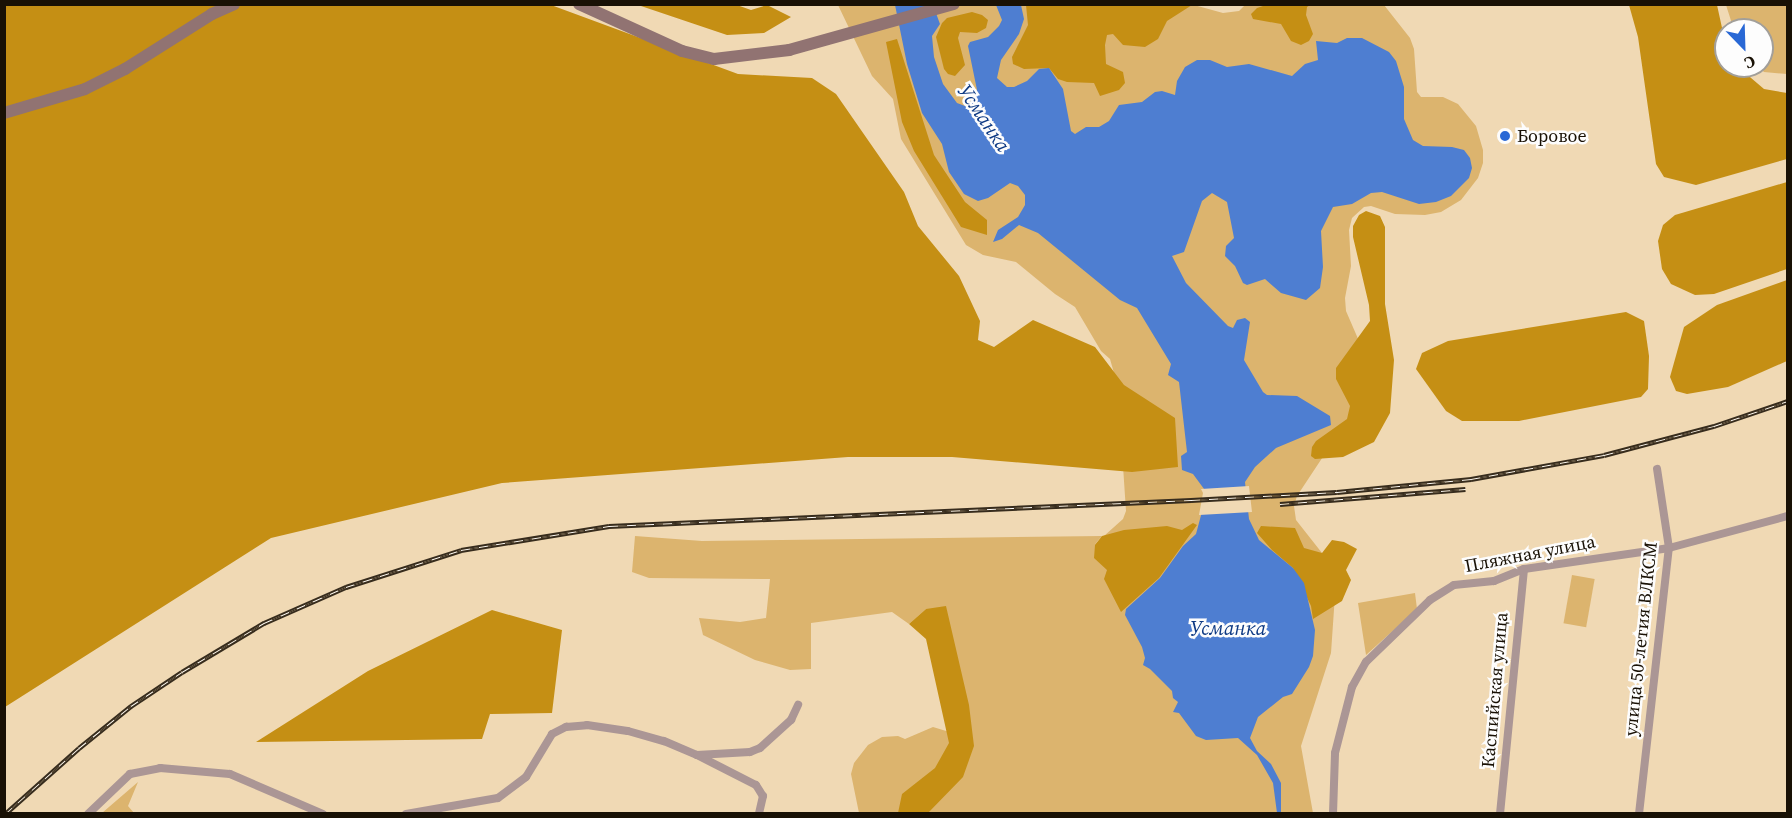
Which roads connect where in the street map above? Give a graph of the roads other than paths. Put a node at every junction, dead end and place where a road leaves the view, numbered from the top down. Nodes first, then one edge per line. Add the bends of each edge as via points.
1 (234, 4) edge
2 (579, 4) edge
3 (954, 4) edge
4 (4, 113) edge
5 (1657, 469) dead end
6 (1788, 516) edge
7 (1670, 548) junction
8 (1524, 569) junction
9 (798, 705) dead end
10 (697, 755) junction
11 (88, 813) edge
12 (323, 813) edge
13 (406, 813) edge
14 (759, 813) edge
15 (1333, 813) edge
16 (1500, 813) edge
17 (1639, 813) edge

1 - 4 street via 85,89
2 - 3 street via 682,51 714,59 789,50
5 - 7 street, улица 50-летия ВЛКСМ
6 - 7 street, Пляжная улица
7 - 8 street, Пляжная улица
7 - 17 street, улица 50-летия ВЛКСМ
8 - 15 street, Пляжная улица via 1494,581 1454,585 1430,600 1366,662 1352,687 1335,753
8 - 16 street, Каспийская улица
9 - 10 street via 791,720 760,748
10 - 13 street via 628,731 587,725 566,728 552,734 526,777 498,798
10 - 14 street via 756,785 763,796
11 - 12 street via 130,774 160,768 230,774

